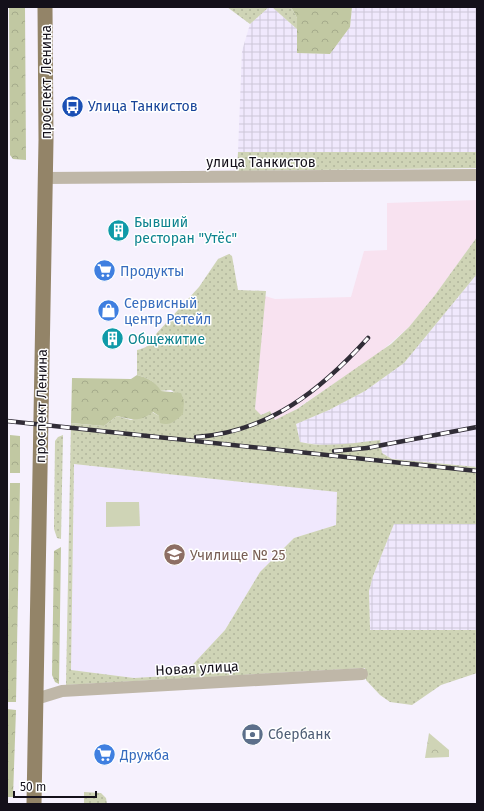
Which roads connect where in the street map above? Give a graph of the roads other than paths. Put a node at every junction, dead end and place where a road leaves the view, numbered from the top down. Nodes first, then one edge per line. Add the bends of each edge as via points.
1 (45, 7) edge
2 (477, 175) edge
3 (45, 178) junction
4 (362, 674) dead end
5 (36, 699) junction
6 (34, 804) edge

1 - 3 main road, проспект Ленина
2 - 3 street, улица Танкистов
3 - 5 main road, проспект Ленина
4 - 5 street, Новая улица via 62,691
5 - 6 main road, проспект Ленина

